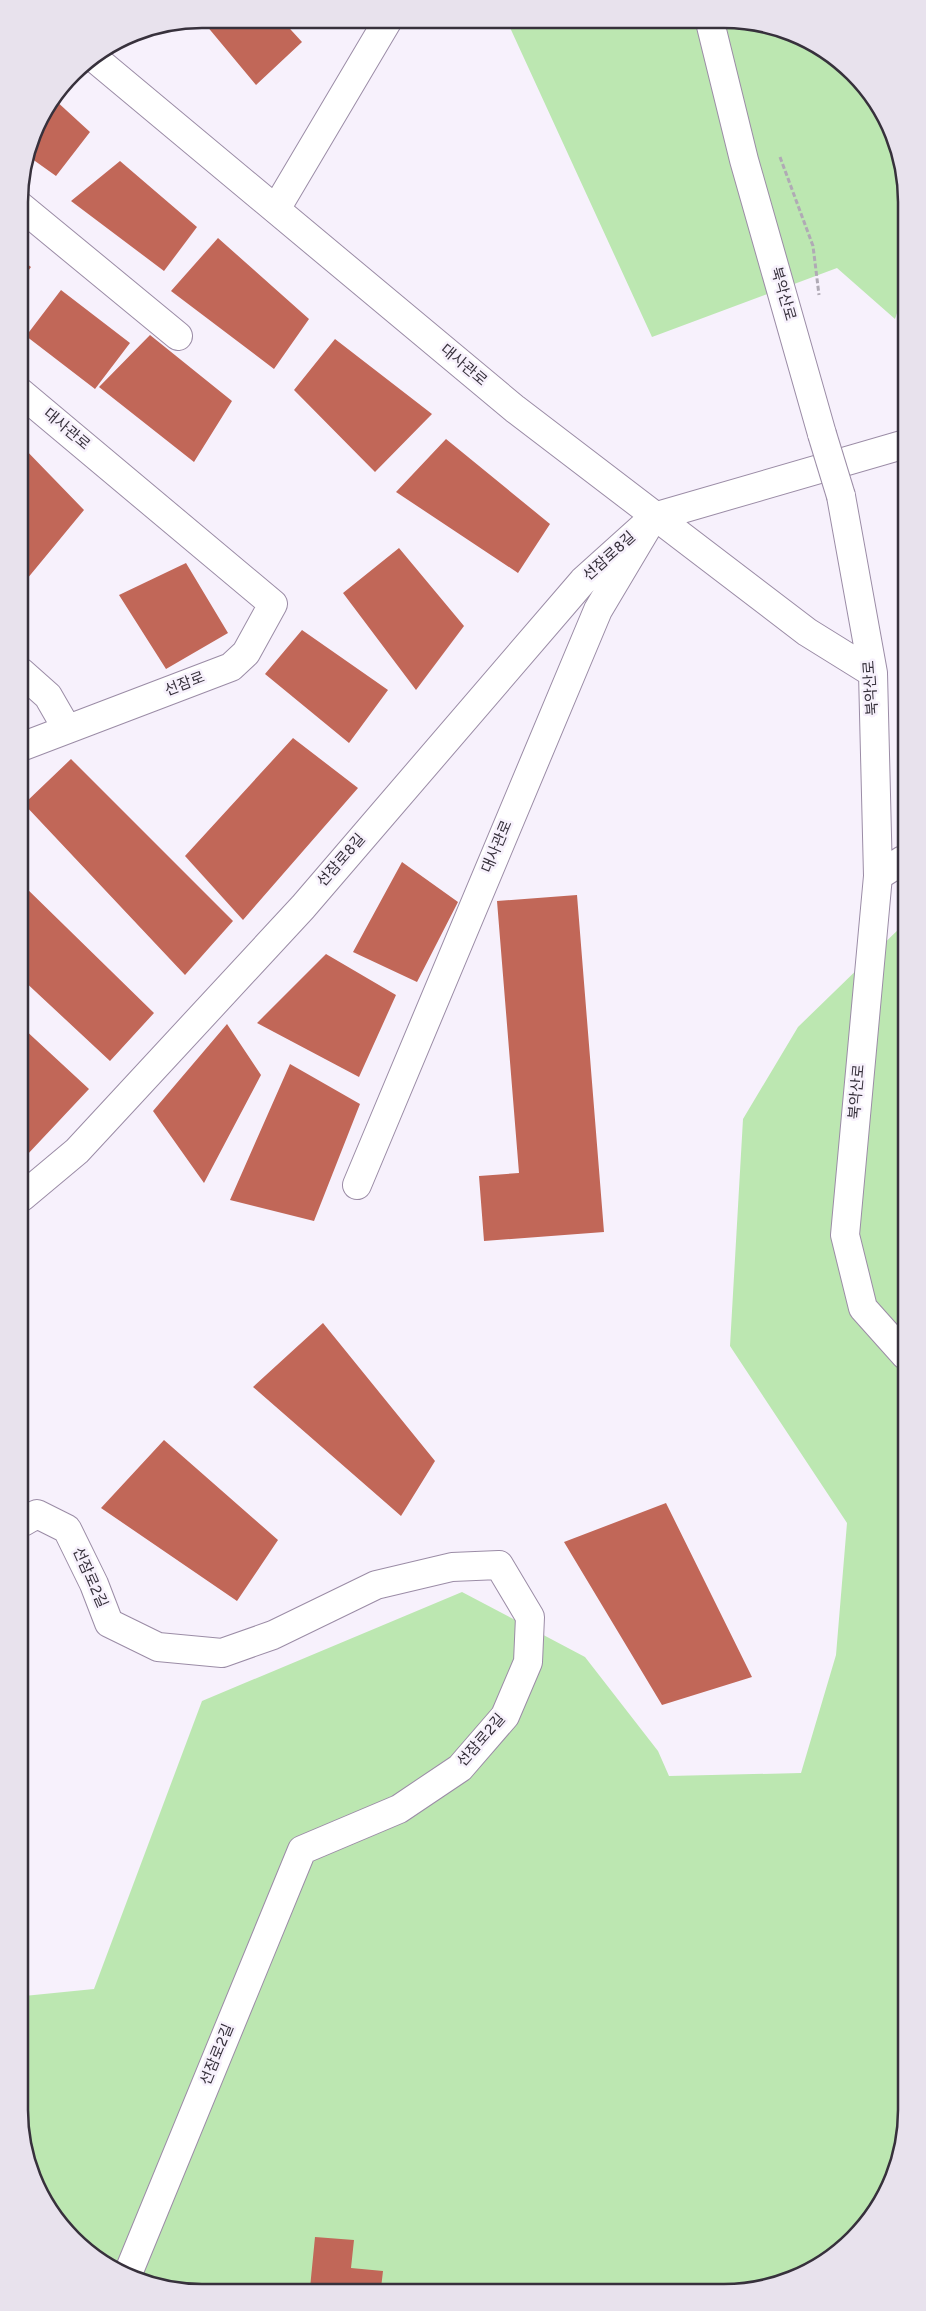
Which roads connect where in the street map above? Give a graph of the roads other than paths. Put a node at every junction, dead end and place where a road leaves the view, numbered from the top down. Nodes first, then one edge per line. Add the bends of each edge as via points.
1 (383, 28) edge
2 (711, 28) edge
3 (99, 62) edge
4 (276, 209) junction
5 (28, 212) edge
6 (178, 336) dead end
7 (28, 399) edge
8 (898, 446) edge
9 (654, 517) junction
10 (272, 604) joint
11 (873, 673) junction
12 (28, 678) edge
13 (67, 729) junction
14 (28, 744) edge
15 (898, 863) edge
16 (878, 876) junction
17 (357, 1185) dead end
18 (28, 1192) edge
19 (898, 1347) edge
20 (28, 1519) edge
21 (130, 2268) edge

1 - 4 street
2 - 11 street, 북악산로, bridge via 744,160 841,496
3 - 4 street, 대사관로
4 - 9 street, 대사관로 via 515,409
5 - 6 street
7 - 10 street, 대사관로
8 - 9 street
9 - 11 street, 대사관로 via 807,632
9 - 17 street, 대사관로 via 598,610
9 - 18 street, 선잠로8길 via 583,581 304,906 77,1152
10 - 13 street, 선잠로 via 246,653 231,667
11 - 16 street, 북악산로
12 - 13 street via 48,696
13 - 14 street, 선잠로
15 - 16 street
16 - 19 street, 북악산로 via 845,1235 863,1308
20 - 21 street, 선잠로2길 via 38,1514 67,1529 109,1623 158,1647 222,1654 273,1635 376,1585 452,1567 499,1565 530,1617 528,1662 505,1716 460,1768 399,1809 302,1850

